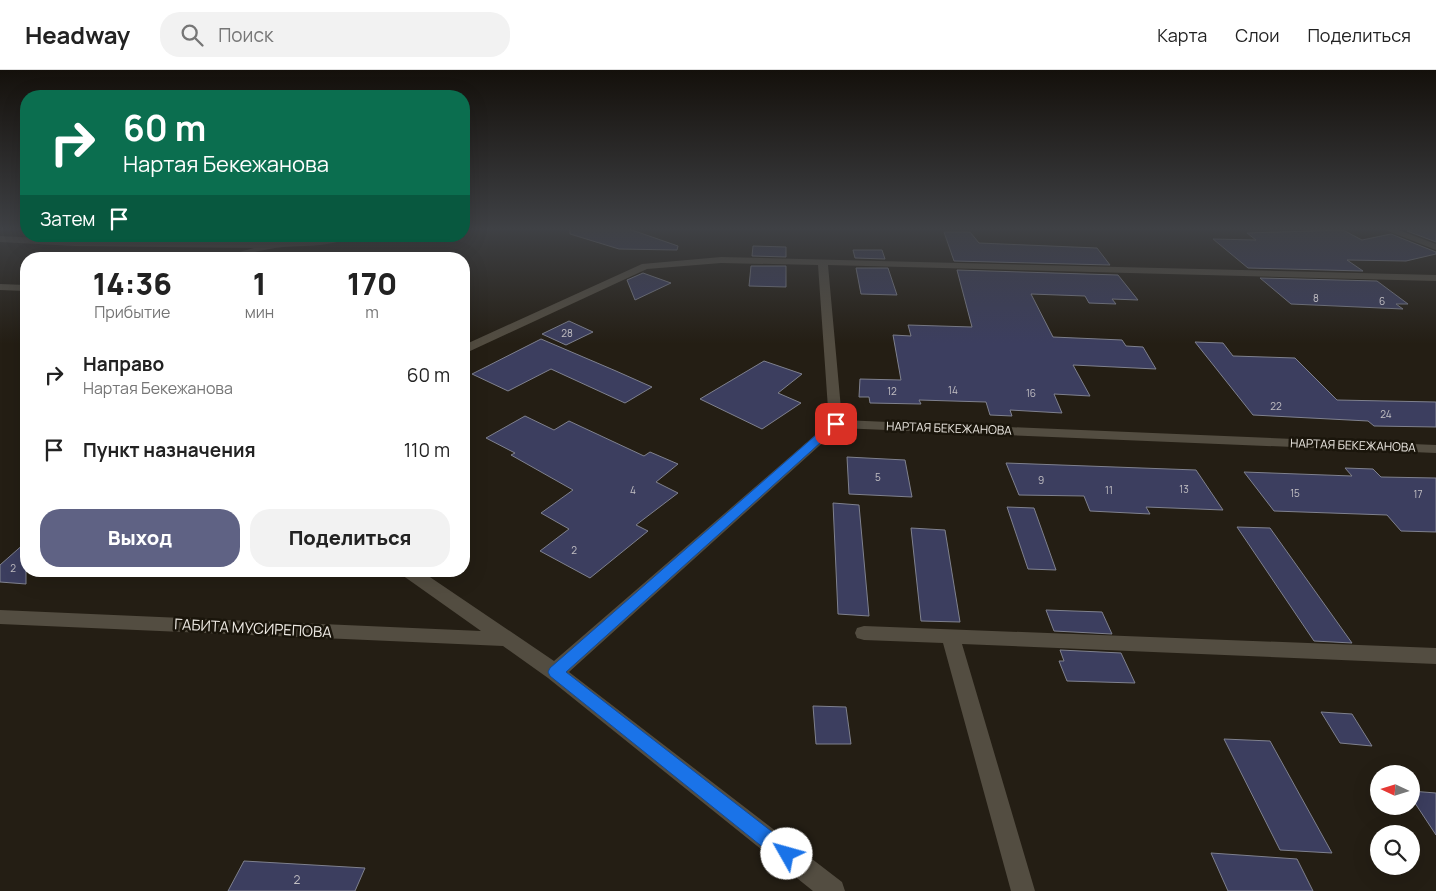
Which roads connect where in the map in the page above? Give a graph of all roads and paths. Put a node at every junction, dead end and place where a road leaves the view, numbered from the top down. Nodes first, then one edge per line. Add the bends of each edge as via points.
1 (642, 267) edge
2 (823, 267) edge
3 (1027, 267) edge
4 (1436, 278) edge
5 (0, 287) edge
6 (20, 288) edge
7 (470, 346) edge
8 (836, 424) junction
9 (1436, 449) edge
10 (417, 577) edge
11 (0, 617) edge
12 (864, 632) dead end
13 (950, 635) junction
14 (505, 639) junction
15 (1436, 656) edge
16 (555, 672) junction
17 (833, 891) edge
18 (1023, 891) edge

1 - 7 street
2 - 8 street
3 - 4 street
5 - 6 street
8 - 9 street, НАРТАЯ БЕКЕЖАНОВА
8 - 16 street
10 - 14 street
11 - 14 street, ГАБИТА МУСИРЕПОВА
12 - 13 street
13 - 15 street
13 - 18 street
14 - 16 street
16 - 17 street

